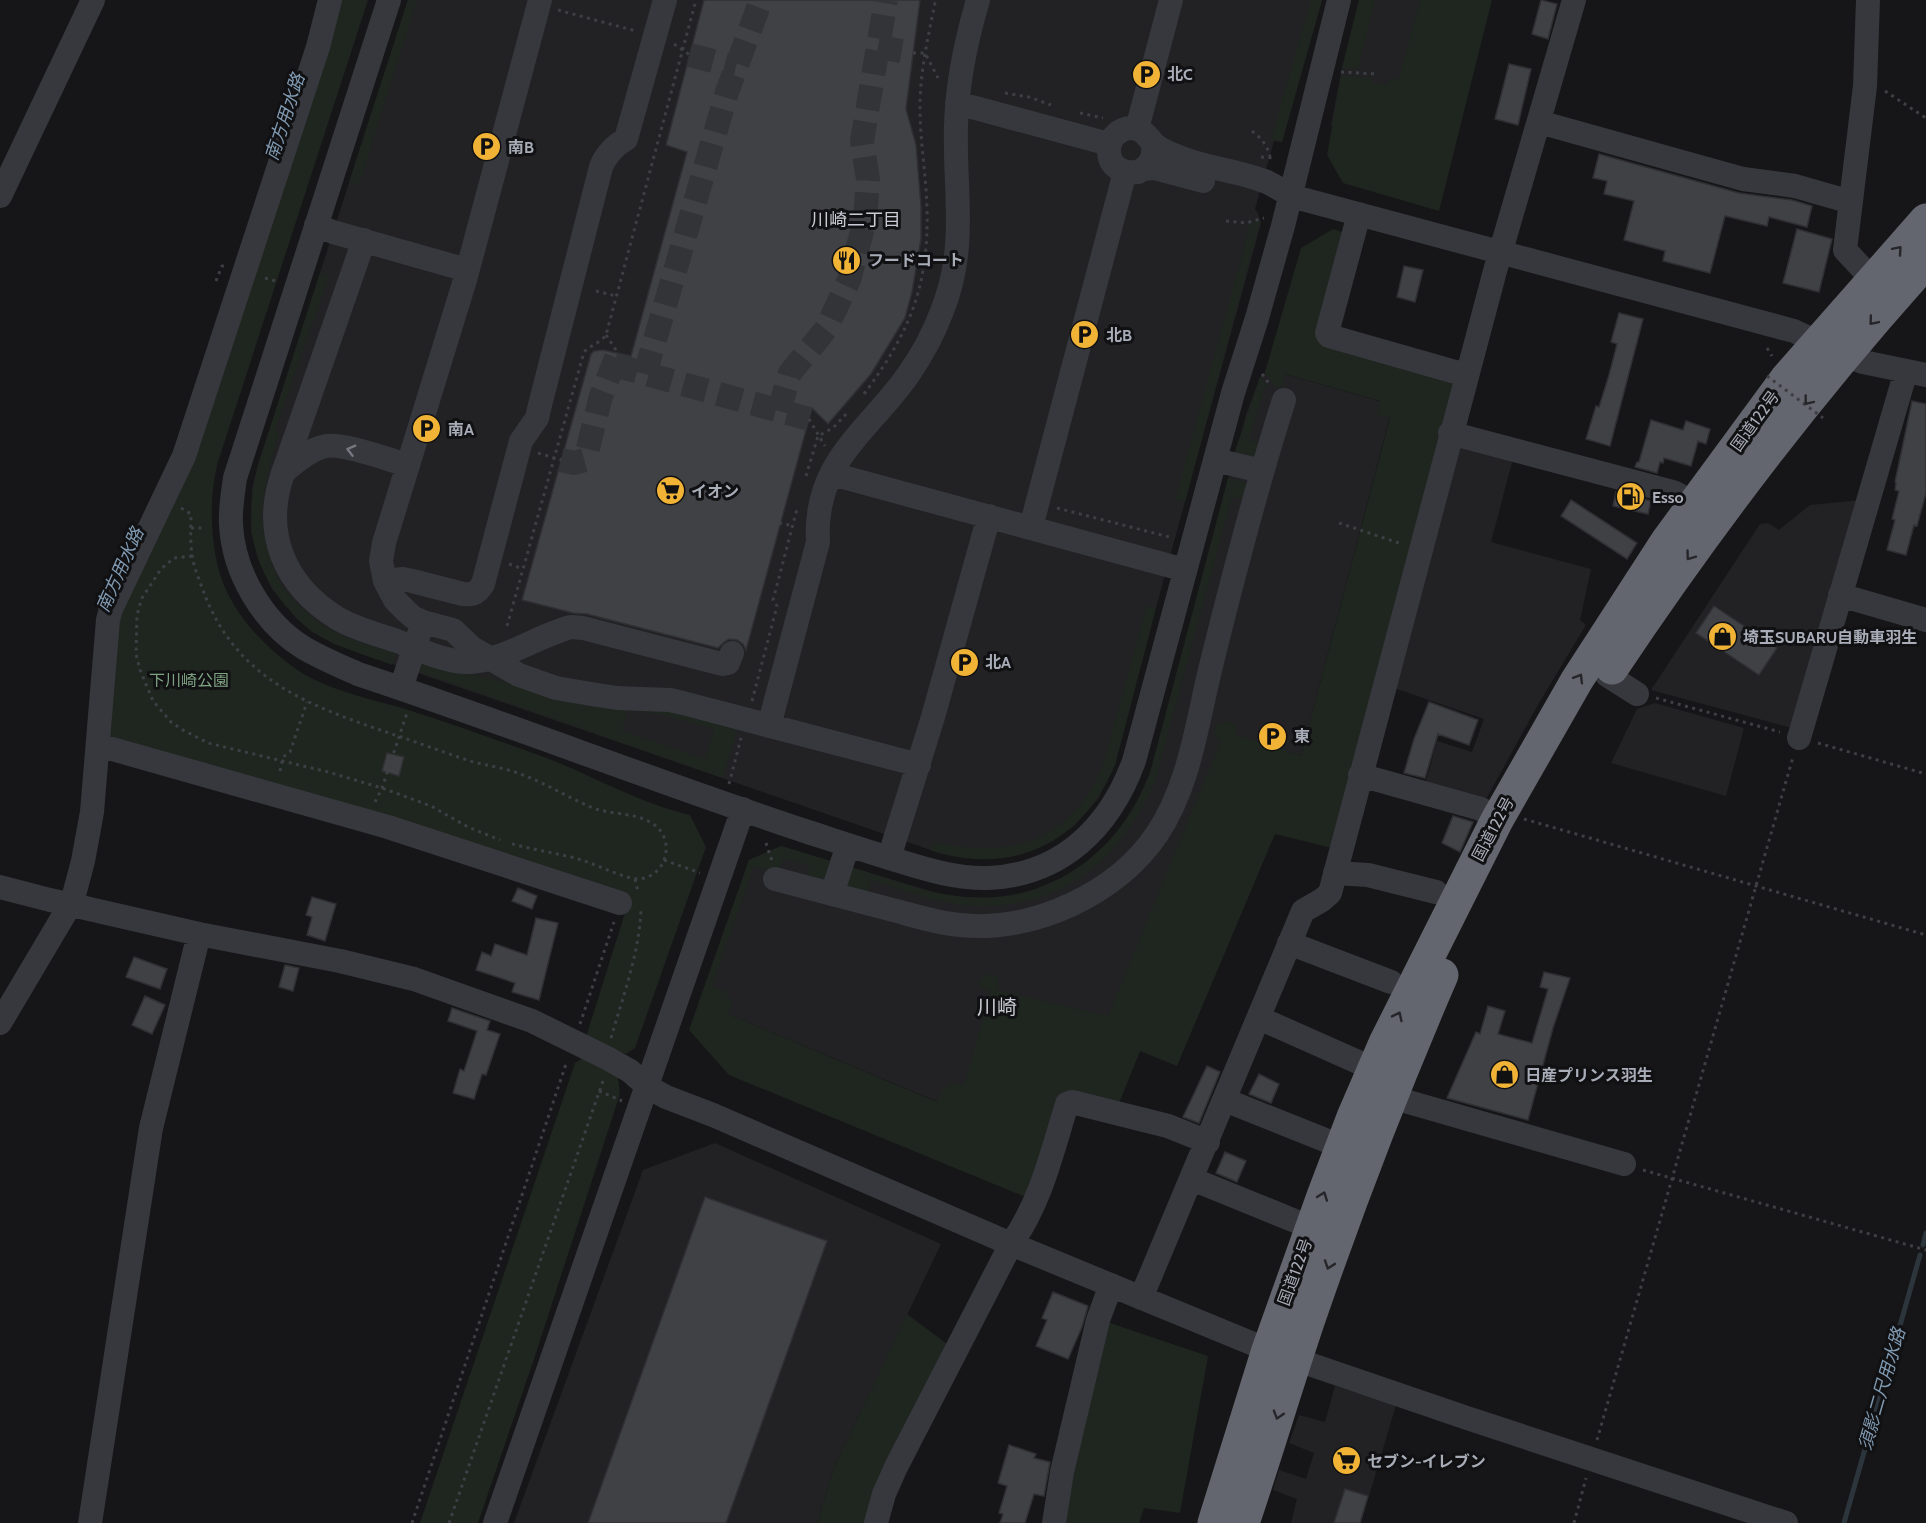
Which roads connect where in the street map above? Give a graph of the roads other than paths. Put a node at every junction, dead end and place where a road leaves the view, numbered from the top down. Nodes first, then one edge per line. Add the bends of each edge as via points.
1 (93, 0) edge
2 (330, 0) edge
3 (389, 0) edge
4 (665, 0) edge
5 (978, 0) edge
6 (1171, 0) edge
7 (1339, 0) edge
8 (1574, 0) edge
9 (1868, 0) edge
10 (545, 4) edge
11 (957, 104) junction
12 (1539, 122) junction
13 (1144, 136) junction
14 (1109, 144) junction
15 (1134, 171) junction
16 (0, 196) edge
17 (1291, 196) junction
18 (1851, 202) junction
19 (1359, 214) junction
20 (1926, 220) edge
21 (316, 225) junction
22 (364, 240) junction
23 (1501, 252) junction
24 (1926, 262) edge
25 (467, 270) junction
26 (1872, 279) junction
27 (1831, 349) junction
28 (1916, 373) edge
29 (1466, 375) junction
30 (1284, 400) dead end
31 (1450, 433) junction
32 (1215, 460) junction
33 (408, 465) junction
34 (1262, 471) junction
35 (283, 473) junction
36 (831, 474) junction
37 (1694, 503) junction
38 (989, 516) junction
39 (1031, 527) junction
40 (1185, 570) junction
41 (386, 581) junction
42 (1840, 595) junction
43 (1926, 620) edge
44 (423, 622) junction
45 (732, 653) dead end
46 (1607, 675) junction
47 (1637, 694) road end
48 (404, 699) junction
49 (769, 726) junction
50 (1798, 738) road end
51 (98, 745) junction
52 (918, 765) junction
53 (1360, 775) junction
54 (742, 809) junction
55 (1510, 819) junction
56 (848, 845) junction
57 (889, 858) junction
58 (1335, 873) junction
59 (775, 879) dead end
60 (0, 887) edge
61 (1436, 892) dead end
62 (832, 894) junction
63 (633, 902) road end
64 (69, 904) junction
65 (199, 934) junction
66 (1290, 943) junction
67 (1391, 982) dead end
68 (1259, 1018) junction
69 (0, 1023) edge
70 (1358, 1062) dead end
71 (648, 1087) junction
72 (1391, 1097) junction
73 (1225, 1100) junction
74 (1324, 1140) dead end
75 (1208, 1142) junction
76 (1623, 1164) road end
77 (1192, 1179) junction
78 (1295, 1221) dead end
79 (1011, 1244) junction
80 (1111, 1285) junction
81 (1141, 1298) junction
82 (1282, 1355) junction
83 (96, 1521) edge
84 (495, 1523) edge
85 (876, 1523) edge
86 (1054, 1523) edge
87 (1214, 1523) edge
88 (1243, 1523) edge
89 (1786, 1523) edge

1 - 16 street
2 - 51 street via 188,446 111,609
3 - 21 street
4 - 41 street via 626,140 606,156 601,167 537,418 521,441 483,584 478,592 463,594 412,581
5 - 11 street
6 - 13 street
7 - 17 street
8 - 12 street
9 - 18 street via 1865,78
10 - 25 street
11 - 14 street
11 - 36 street via 959,221 951,288 929,341 908,375 850,442
12 - 18 street via 1743,179 1795,186
12 - 23 street
13 - 14 street via 1120,131
13 - 15 street via 1152,157
13 - 17 street via 1174,156 1267,182
14 - 15 street via 1111,162 1117,168
15 - 17 street via 1154,168 1259,195
15 - 39 street
17 - 19 street
17 - 32 street
18 - 26 street via 1845,250
19 - 23 street
19 - 29 street via 1327,333
26 -> 20 highway, 国道122号
21 - 22 street
21 - 48 street via 235,478 232,540 246,582 285,634 321,658
22 - 25 street
22 - 35 street
23 - 27 street via 1794,331
23 - 29 street
24 -> 27 highway, 国道122号 via 1872,321
25 - 33 street
26 - 27 highway, 国道122号
27 - 28 street via 1863,362
27 - 37 highway, 国道122号 via 1786,379
27 -> 46 highway, 国道122号 via 1723,512
28 - 42 street
29 - 31 street
30 - 34 street
31 - 37 street via 1673,492
31 - 53 street
32 - 34 street
32 - 40 street
33 -> 35 street via 326,446 306,455
33 - 41 street via 384,543 381,561
34 - 62 street via 1189,760 1158,833 1133,862 1073,904 1031,920 1001,925 961,926 933,921
35 - 45 street, bridge via 275,500 275,523 285,564 319,605 349,624 465,662 486,660 571,627 722,664 728,663
36 - 38 street
36 - 49 street via 818,512 818,542
55 -> 37 highway, 国道122号 via 1577,681
38 - 39 street
38 - 52 street
39 - 40 street
40 - 57 street via 1134,761 1113,806 1091,835 1041,866 989,878 950,875
41 - 44 street via 395,600
42 - 43 street
42 - 50 street
44 - 48 street
44 - 49 street via 453,630 472,648 519,675 556,688 617,698 670,700
46 - 47 street
46 - 55 highway, 国道122号
48 - 54 street
49 - 52 street
51 - 63 street
51 - 64 street via 88,831
52 - 57 street
53 - 55 street
53 - 58 street
54 - 56 street
54 - 71 street
55 - 72 highway, 国道122号
82 -> 55 highway, 国道122号 via 1323,1196 1353,1117 1385,1043
56 - 57 street
56 - 62 street
58 - 61 street via 1368,875
58 - 66 street via 1330,893 1303,911
59 - 62 street
60 - 64 street
64 - 65 street
64 - 69 street
65 - 71 street via 414,979 532,1021 630,1071
65 - 83 street via 151,1128
66 - 67 street
66 - 68 street
68 - 70 street
68 - 73 street
71 - 79 street
71 - 84 street
72 - 76 street
72 -> 82 highway, 国道122号 via 1349,1208
73 - 74 street
73 - 75 street
75 - 77 street
75 - 79 street via 1168,1126 1072,1102 1067,1104 1038,1198
77 - 78 street
77 - 81 street
79 - 80 street
79 - 85 street via 896,1467
80 - 81 street
80 - 86 street via 1100,1312 1062,1472
81 - 82 street
82 - 87 highway, 国道122号
82 -> 88 highway, 国道122号
82 - 89 street

